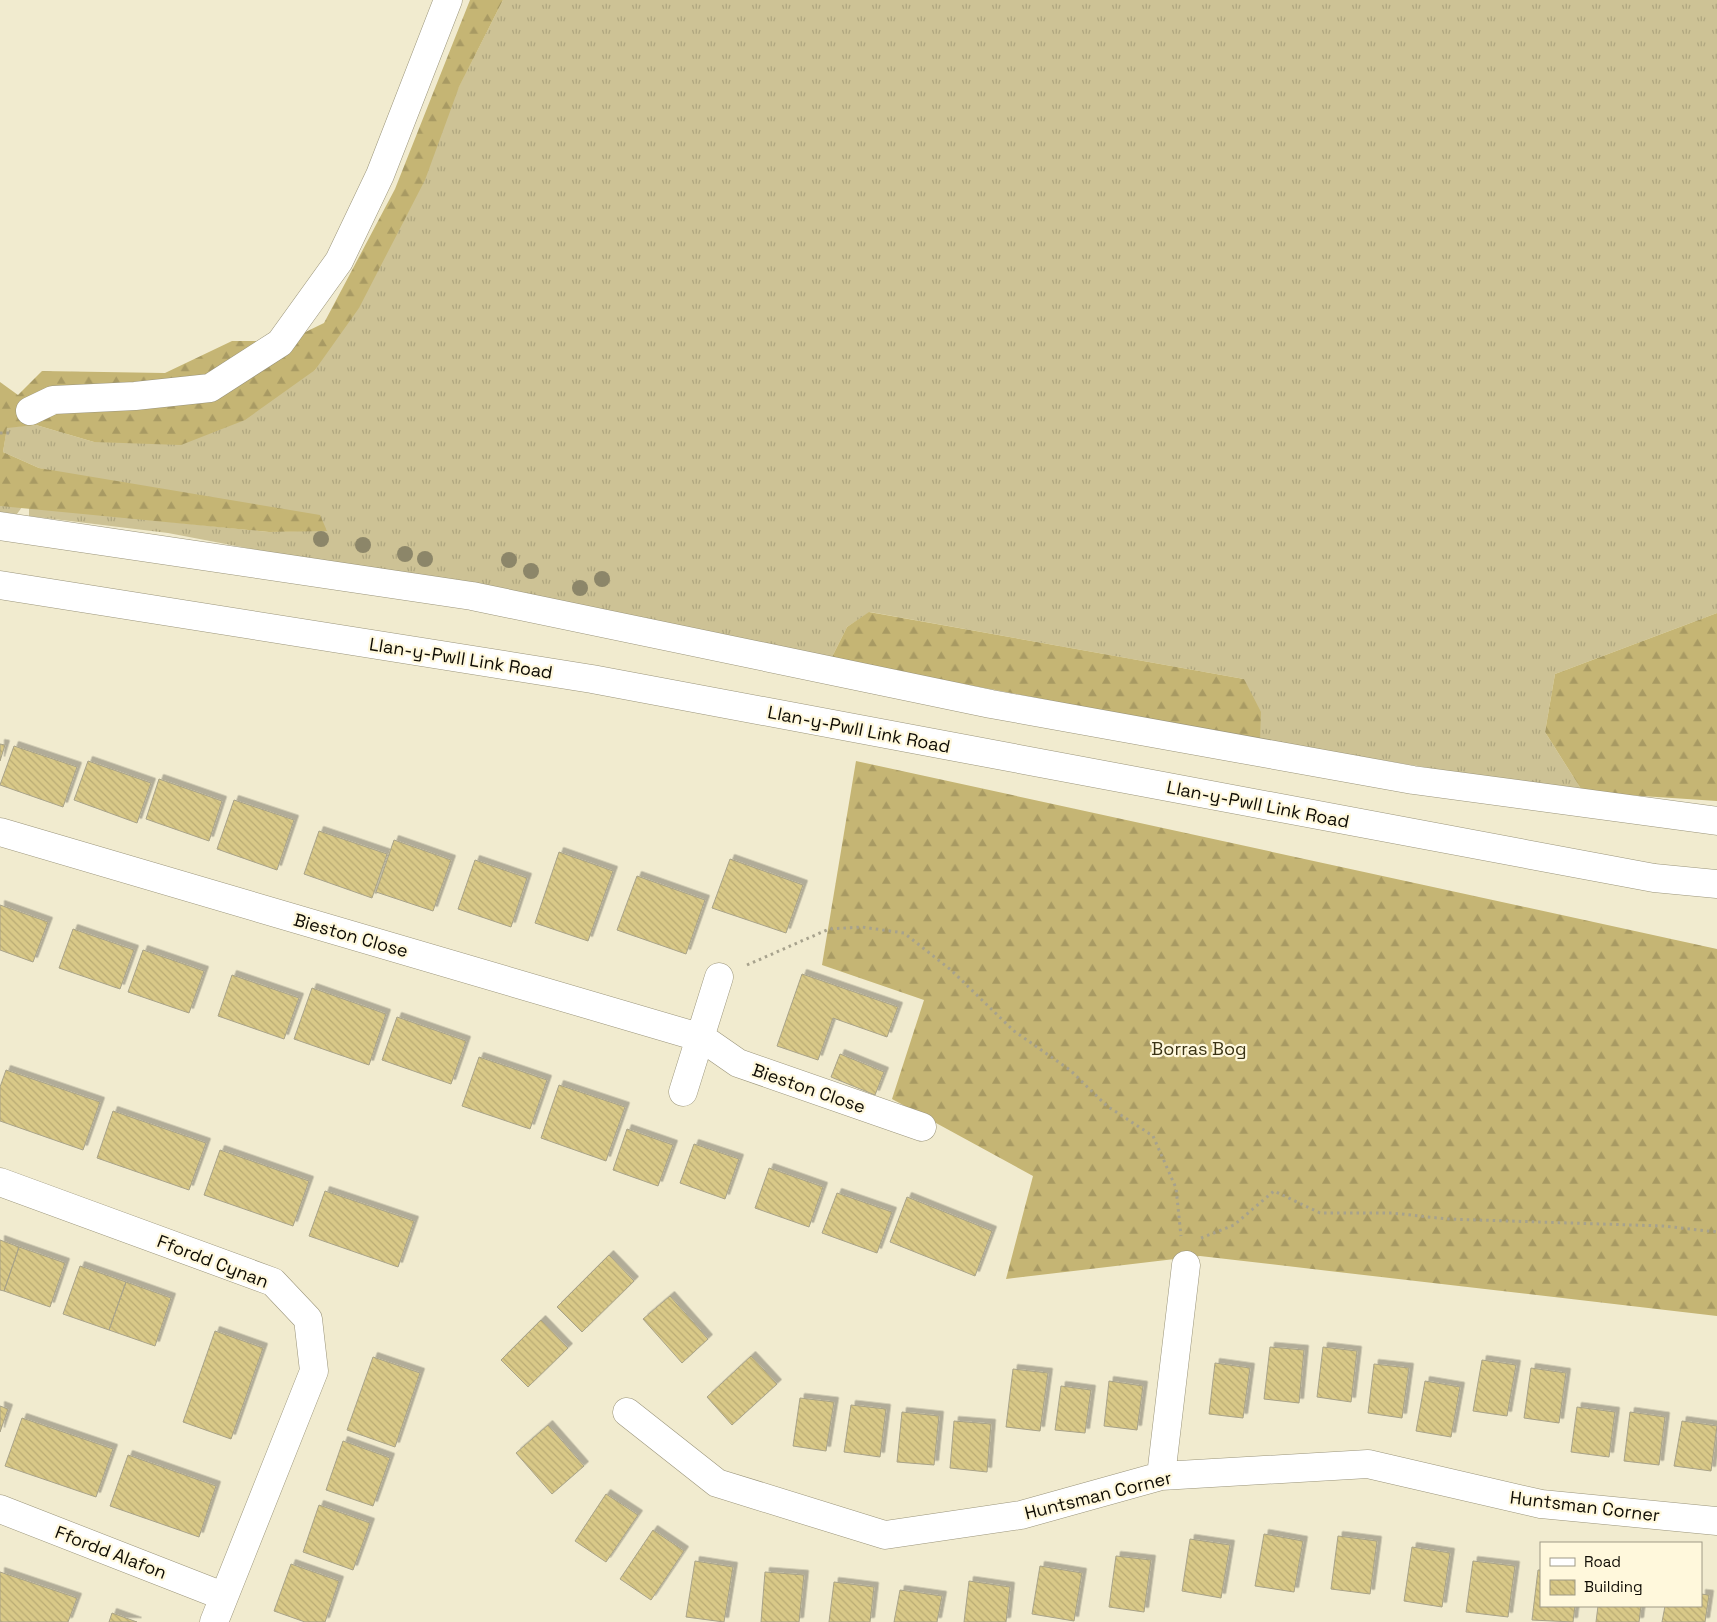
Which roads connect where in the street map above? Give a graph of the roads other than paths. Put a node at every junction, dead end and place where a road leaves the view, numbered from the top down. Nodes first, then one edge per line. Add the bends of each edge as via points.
1 (448, 0) edge
2 (30, 411) dead end
3 (0, 526) edge
4 (0, 585) edge
5 (1717, 821) edge
6 (0, 832) edge
7 (1717, 884) edge
8 (719, 977) road end
9 (702, 1038) junction
10 (683, 1092) dead end
11 (922, 1127) dead end
12 (0, 1182) edge
13 (1184, 1254) road end
14 (627, 1412) dead end
15 (1161, 1476) junction
16 (0, 1509) edge
17 (1717, 1521) edge
18 (223, 1596) junction
19 (214, 1622) edge

1 - 2 main road via 380,175 339,261 280,343 210,388 53,400
3 - 5 main road via 472,596 991,704 1413,780
4 - 7 main road, Llan-y-Pwll Link Road via 592,679 1644,877
6 - 9 main road, Bieston Close
8 - 9 main road
9 - 10 main road
9 - 11 main road, Bieston Close via 738,1063
12 - 18 main road, Ffordd Cynan via 273,1282 308,1320 314,1371
13 - 15 main road
14 - 15 main road, Huntsman Corner via 717,1483 885,1536 1020,1515
15 - 17 main road, Huntsman Corner via 1368,1464 1541,1504
16 - 18 main road, Ffordd Alafon
18 - 19 main road, Ffordd Cynan

